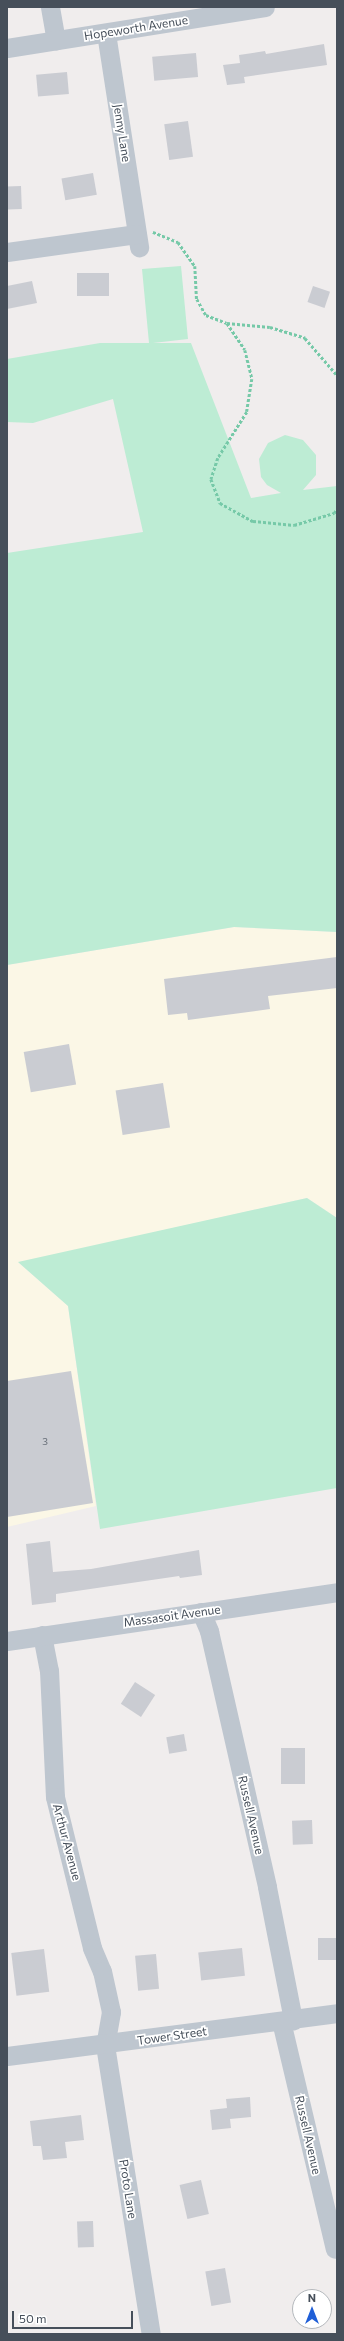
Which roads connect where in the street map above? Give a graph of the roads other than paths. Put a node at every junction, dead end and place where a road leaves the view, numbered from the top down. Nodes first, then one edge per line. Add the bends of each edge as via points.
1 (50, 7) edge
2 (264, 7) edge
3 (236, 9) edge
4 (106, 33) junction
5 (56, 40) junction
6 (7, 48) edge
7 (7, 252) edge
8 (337, 1592) edge
9 (201, 1612) junction
10 (42, 1635) junction
11 (7, 1641) edge
12 (337, 2013) edge
13 (287, 2020) junction
14 (104, 2045) junction
15 (7, 2056) edge
16 (335, 2249) dead end
17 (152, 2334) edge

1 - 5 street
2 - 3 street, Hopeworth Avenue
3 - 4 street, Hopeworth Avenue
4 - 5 street, Hopeworth Avenue
4 - 7 street, Jenny Lane via 138,240
5 - 6 street, Hopeworth Avenue
8 - 9 street, Massasoit Avenue
9 - 10 street, Massasoit Avenue
9 - 13 street, Russell Avenue via 209,1631 267,1887
10 - 11 street, Massasoit Avenue
10 - 14 street, Arthur Avenue via 49,1670 54,1789 92,1948 106,1987 110,2012
12 - 13 street, Tower Street
13 - 14 street, Tower Street
13 - 16 street, Russell Avenue
14 - 15 street, Tower Street
14 - 17 street, Proto Lane

